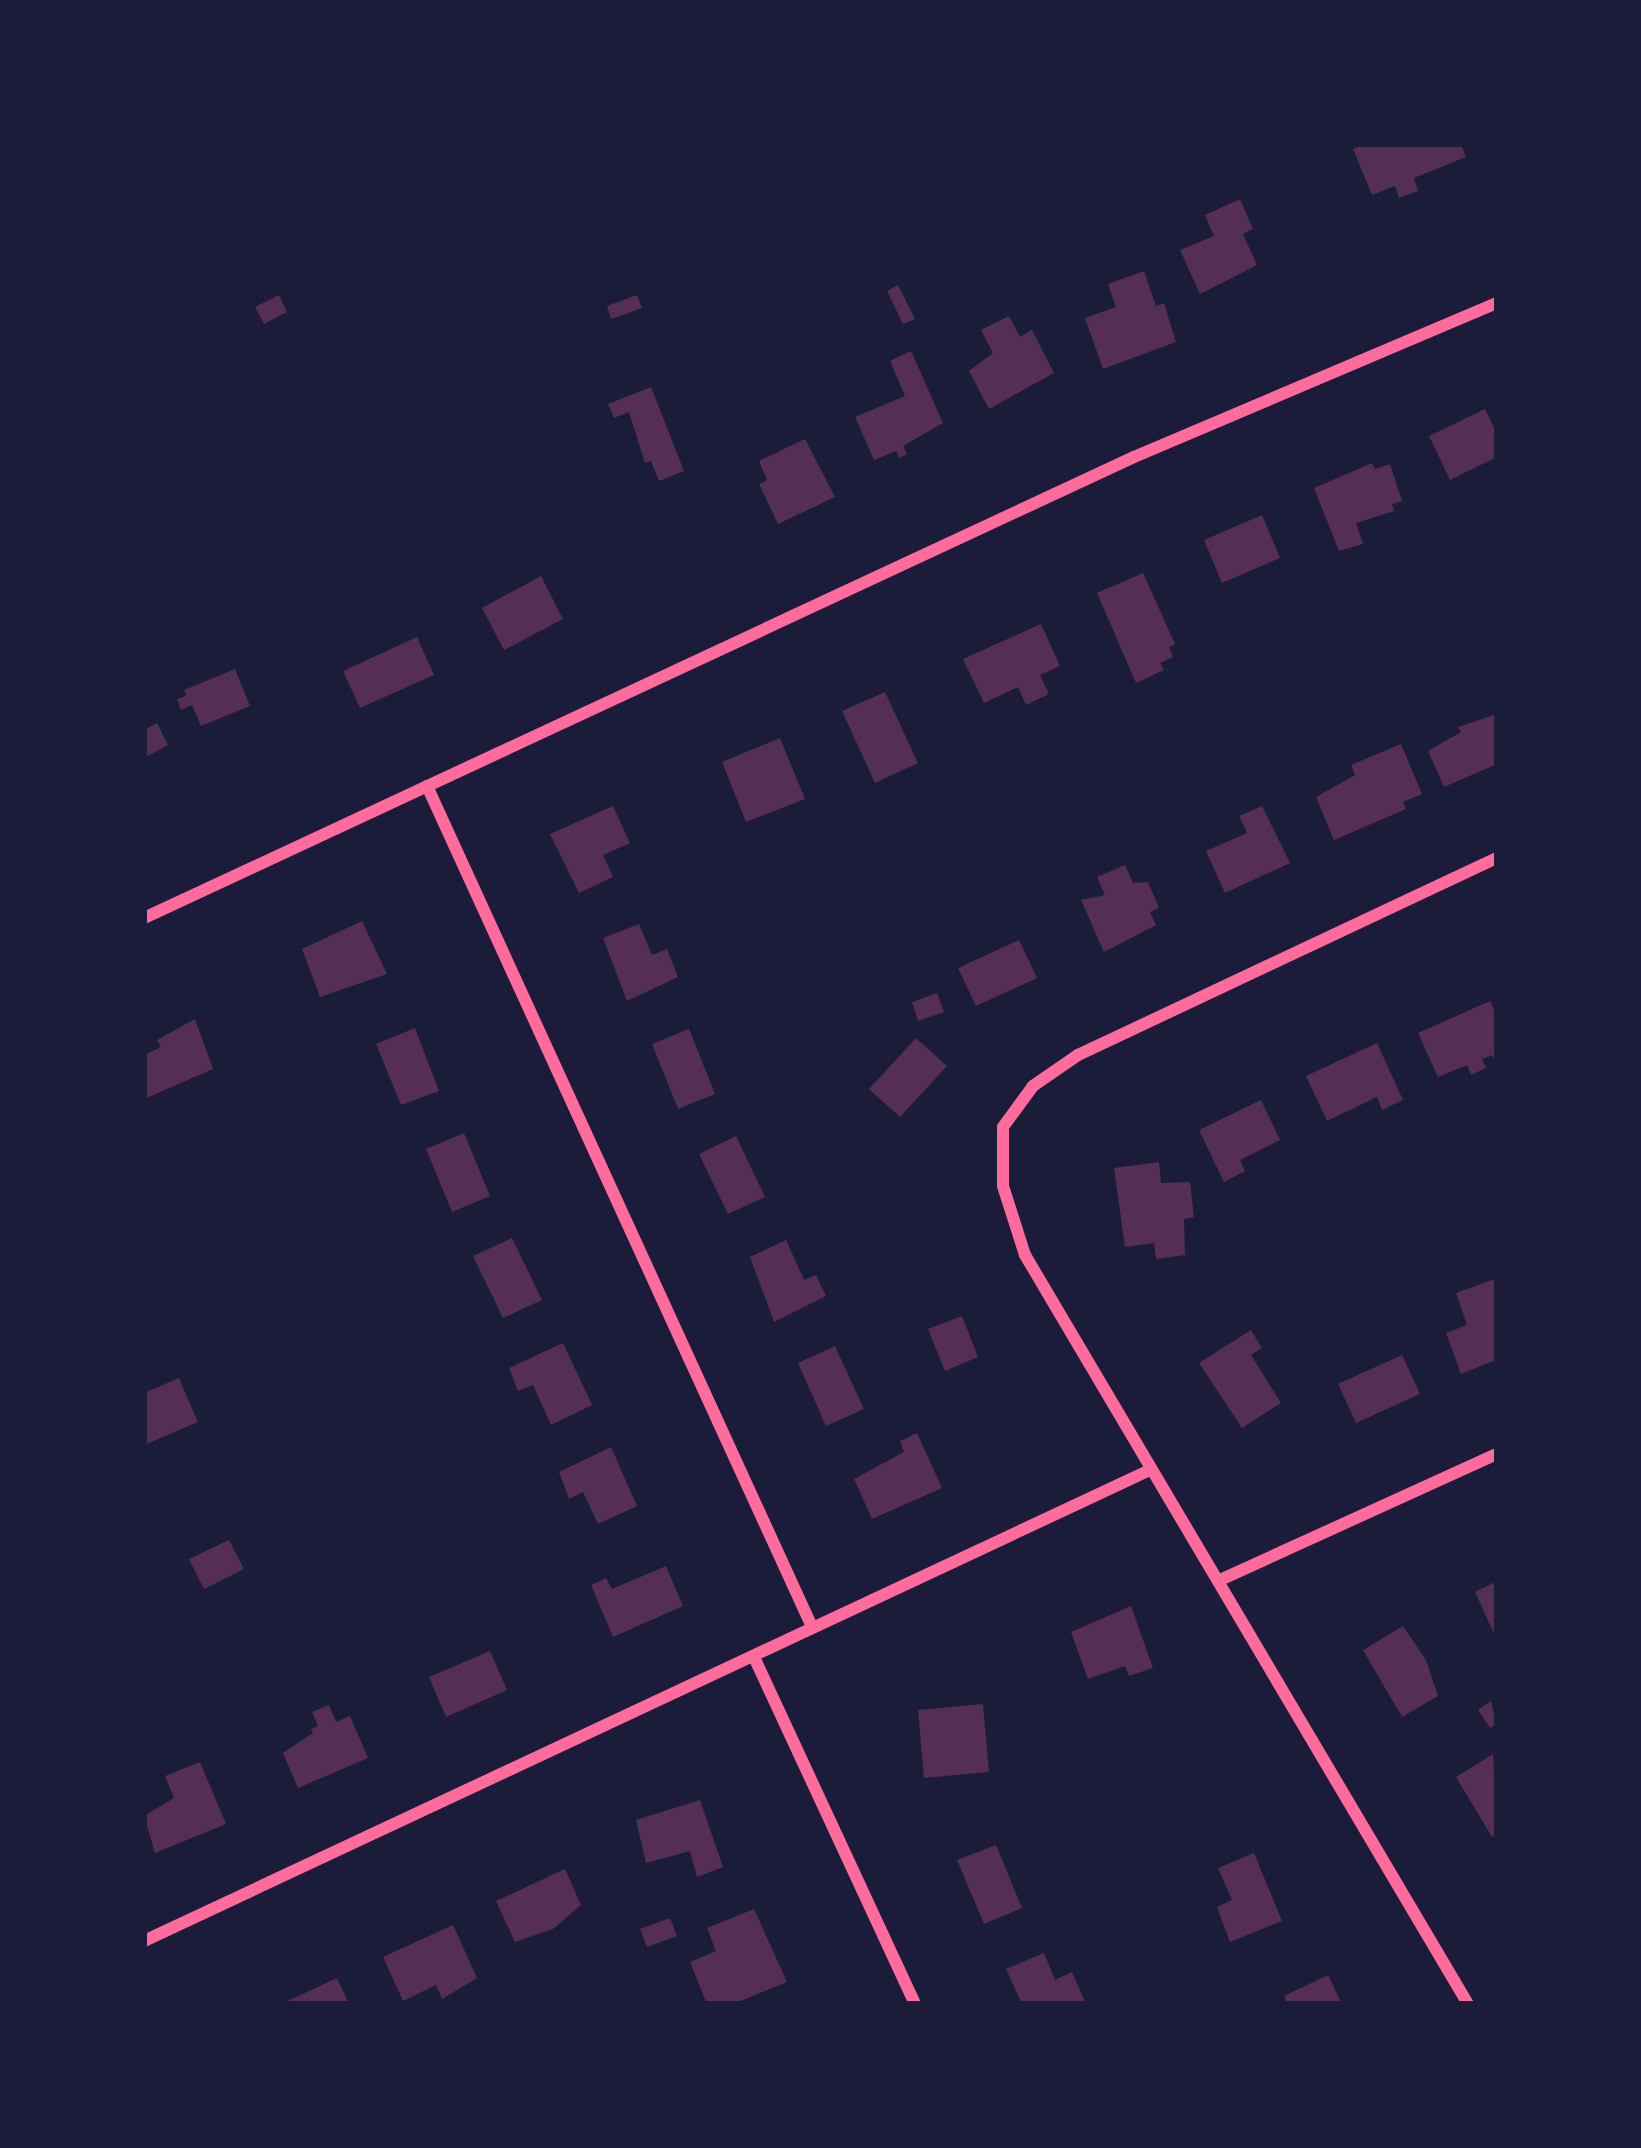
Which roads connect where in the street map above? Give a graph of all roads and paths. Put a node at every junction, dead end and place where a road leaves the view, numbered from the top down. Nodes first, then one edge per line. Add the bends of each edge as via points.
1 (1497, 303) edge
2 (427, 786) junction
3 (1497, 858) edge
4 (144, 918) edge
5 (1497, 1454) edge
6 (1150, 1470) junction
7 (1220, 1580) junction
8 (812, 1628) junction
9 (754, 1657) junction
10 (144, 1941) edge
11 (915, 2004) edge
12 (1468, 2004) edge

1 - 2 street via 1134,457
2 - 4 street
2 - 8 street
3 - 6 street via 1078,1055 1033,1086 1003,1127 1003,1186 1025,1255
5 - 7 street
6 - 7 street
6 - 8 street
7 - 12 street
8 - 9 street
9 - 10 street
9 - 11 street

